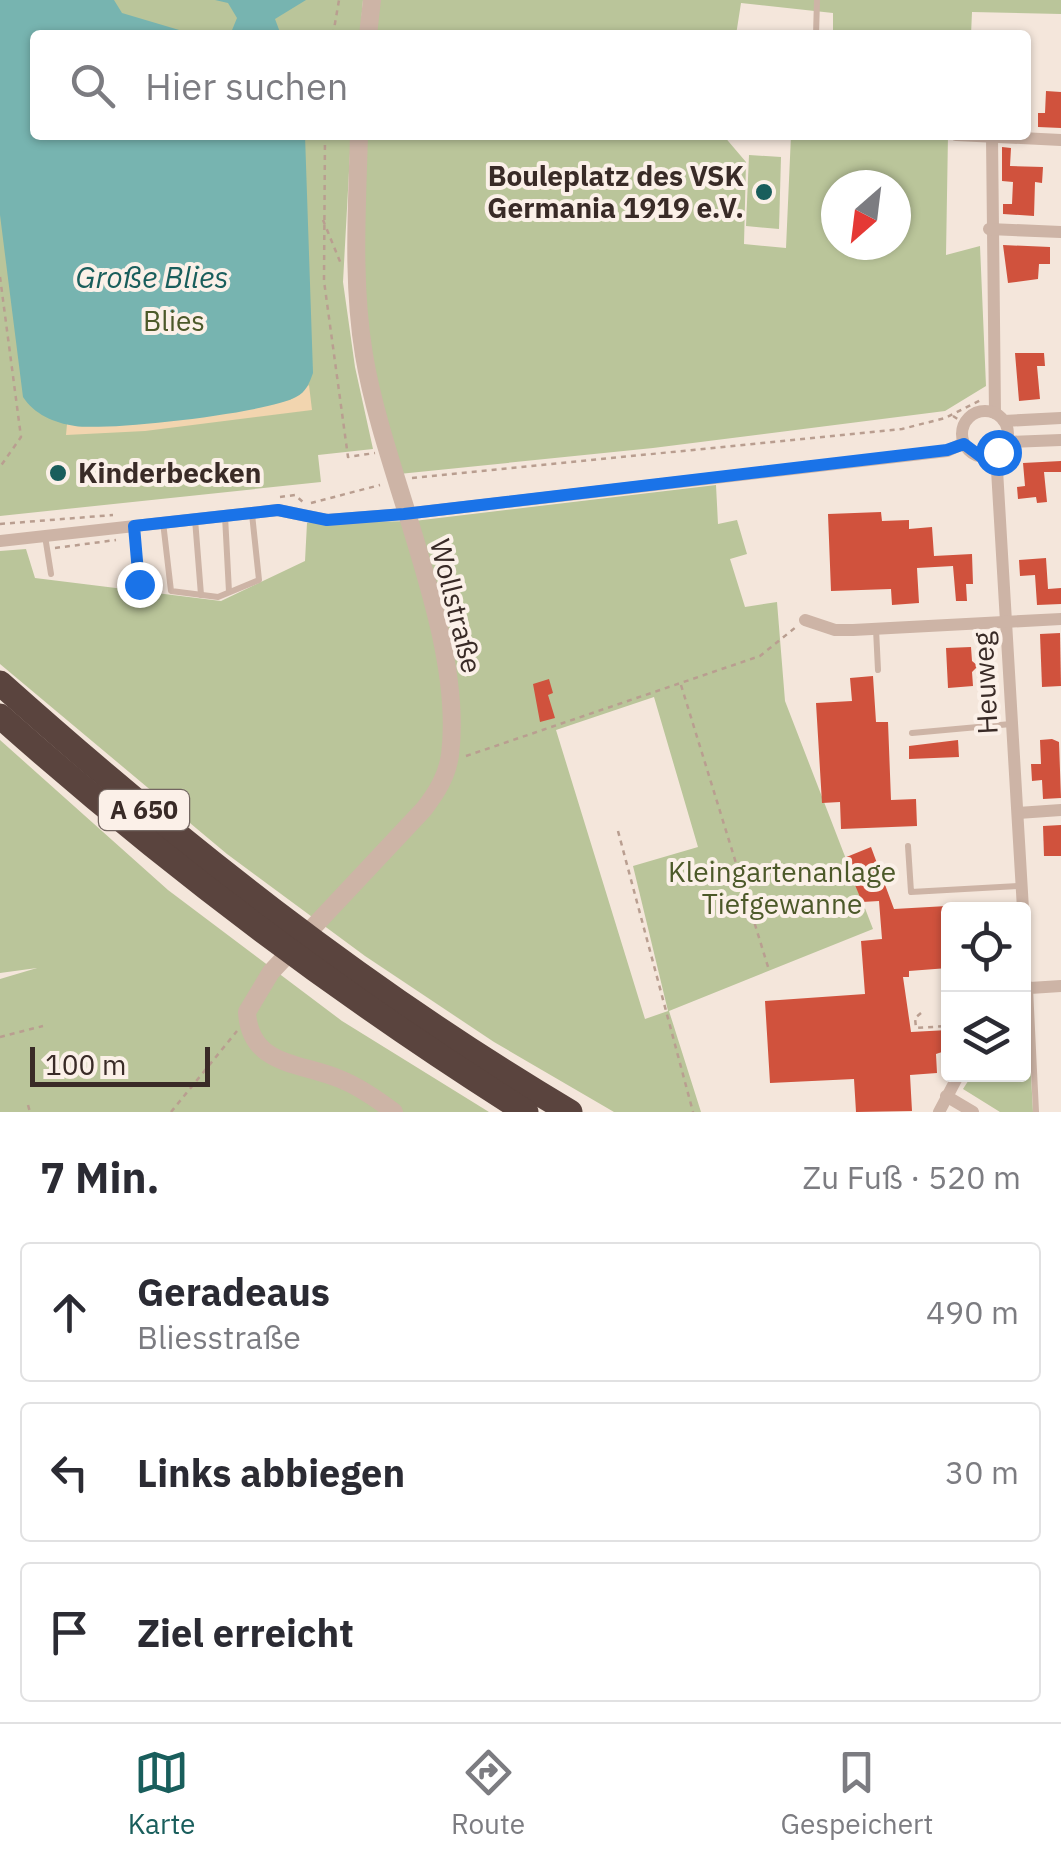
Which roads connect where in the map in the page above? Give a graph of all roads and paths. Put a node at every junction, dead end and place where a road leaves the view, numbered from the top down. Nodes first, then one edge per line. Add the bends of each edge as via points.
1 (340, 0) edge
2 (372, 0) edge
3 (817, 0) edge
4 (334, 30) edge
5 (369, 30) edge
6 (816, 30) edge
7 (1031, 139) edge
8 (325, 140) edge
9 (358, 140) edge
10 (992, 140) edge
11 (1061, 140) edge
12 (322, 218) junction
13 (989, 229) junction
14 (1061, 232) edge
15 (0, 277) edge
16 (356, 280) junction
17 (998, 411) junction
18 (951, 414) junction
19 (1061, 418) edge
20 (964, 423) junction
21 (1061, 440) edge
22 (964, 444) junction
23 (1001, 448) junction
24 (386, 451) junction
25 (0, 466) edge
26 (394, 480) junction
27 (276, 497) dead end
28 (305, 504) dead end
29 (252, 513) junction
30 (404, 514) junction
31 (116, 515) dead end
32 (224, 516) junction
33 (195, 519) junction
34 (164, 522) junction
35 (0, 524) edge
36 (134, 526) junction
37 (46, 536) junction
38 (0, 541) edge
39 (51, 574) dead end
40 (139, 584) dead end
41 (229, 592) junction
42 (201, 595) junction
43 (1061, 618) edge
44 (805, 620) joint
45 (1006, 622) junction
46 (876, 629) junction
47 (878, 670) dead end
48 (0, 683) edge
49 (681, 684) junction
50 (0, 716) edge
51 (1012, 724) junction
52 (912, 733) dead end
53 (450, 756) junction
54 (1061, 810) edge
55 (1018, 813) junction
56 (618, 831) dead end
57 (908, 846) dead end
58 (1022, 886) junction
59 (1023, 902) edge
60 (297, 945) junction
61 (769, 970) dead end
62 (1031, 986) edge
63 (1061, 986) edge
64 (1027, 992) edge
65 (921, 1013) dead end
66 (43, 1026) dead end
67 (941, 1026) edge
68 (248, 1027) junction
69 (0, 1038) edge
70 (954, 1082) edge
71 (946, 1096) junction
72 (28, 1104) dead end
73 (30, 1112) edge
74 (171, 1112) edge
75 (394, 1112) edge
76 (526, 1112) edge
77 (570, 1112) edge
78 (693, 1112) edge
79 (939, 1112) edge
80 (974, 1112) edge
81 (1036, 1112) edge

1 - 4 path
2 - 5 street
3 - 6 lane
7 - 11 street
8 - 12 path
9 - 16 street, Wollstraße
10 - 13 street
12 - 16 path via 346,280
12 - 24 path via 348,458
13 - 14 street
13 - 17 street
15 - 25 path via 22,437
16 - 24 street, Wollstraße via 363,352
17 - 18 path via 973,402
17 - 19 street
17 - 20 street via 975,413
17 - 23 street
18 - 20 path
18 - 26 path via 902,428
20 - 22 street
21 - 23 street
22 - 23 street via 980,456
22 - 30 street
23 - 45 street, Heuweg
24 - 26 street, Wollstraße
26 - 30 street, Wollstraße
27 - 28 path via 295,495
29 - 30 street via 278,510 327,520
29 - 32 street
29 - 41 lane via 260,580
30 - 53 street, Wollstraße via 443,651
31 - 35 path
32 - 33 street
32 - 41 lane
33 - 34 street
33 - 42 lane
34 - 36 street
34 - 42 lane via 171,591
36 - 37 street
36 - 40 lane
37 - 38 street
37 - 39 lane
41 - 42 lane
43 - 45 street
44 - 46 street via 836,630
44 - 49 path via 760,656
45 - 46 street
45 - 51 street, Heuweg
46 - 47 lane
48 - 60 highway, A 650
49 - 53 path
49 - 61 path
50 - 60 highway, A 650 via 126,825
51 - 52 lane
51 - 55 street, Heuweg
53 - 68 street, Wollstraße via 424,809 253,995
54 - 55 street
55 - 58 street, Heuweg
56 - 78 path
57 - 58 lane via 911,892
58 - 59 street, Heuweg
60 - 76 highway, A 650 via 412,1040
60 - 77 highway, A 650
62 - 63 street
64 - 81 lane
65 - 67 path via 916,1028
66 - 69 path
68 - 74 path via 234,1031
68 - 75 street via 272,1058 344,1080
70 - 71 street
71 - 79 street
71 - 80 street
72 - 73 path

